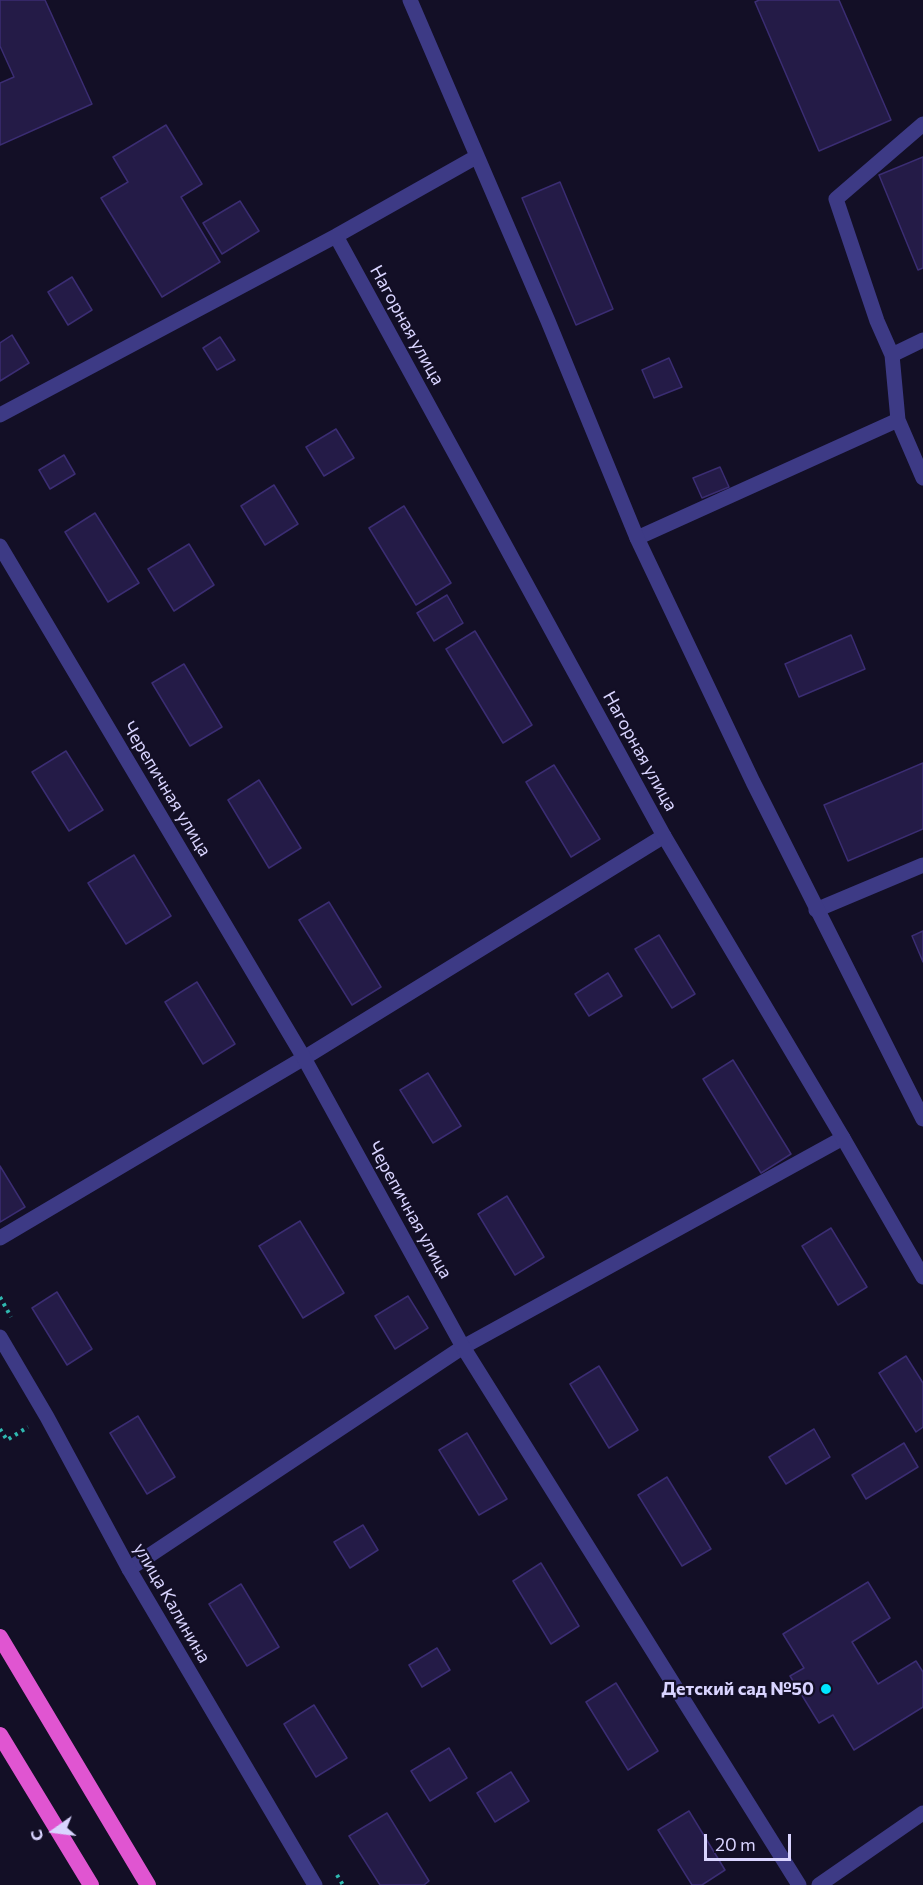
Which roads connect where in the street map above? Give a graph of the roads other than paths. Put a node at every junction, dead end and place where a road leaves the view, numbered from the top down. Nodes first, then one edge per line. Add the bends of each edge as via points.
1 (410, 0) edge
2 (923, 124) edge
3 (476, 157) junction
4 (336, 236) junction
5 (923, 340) edge
6 (892, 355) junction
7 (0, 415) edge
8 (898, 420) junction
9 (923, 478) edge
10 (637, 538) junction
11 (0, 546) edge
12 (664, 836) junction
13 (923, 865) edge
14 (816, 910) junction
15 (304, 1058) junction
16 (923, 1119) edge
17 (843, 1138) junction
18 (0, 1238) edge
19 (923, 1278) edge
20 (0, 1337) edge
21 (463, 1347) junction
22 (129, 1569) junction
23 (0, 1637) edge
24 (0, 1735) edge
25 (923, 1813) edge
26 (90, 1885) edge
27 (148, 1885) edge
28 (315, 1885) edge
29 (799, 1885) edge
30 (819, 1885) edge

1 - 3 street
2 - 6 street via 836,199
3 - 4 street
3 - 10 street
4 - 7 street
4 - 12 street, Нагорная улица
5 - 6 street
6 - 8 street
8 - 9 street
8 - 10 street
10 - 14 street
11 - 15 street, Черепичная улица
12 - 15 street
12 - 17 street, Нагорная улица
13 - 14 street
14 - 16 street
15 - 18 street
15 - 21 street, Черепичная улица
17 - 19 street, Нагорная улица
17 - 21 street
20 - 22 street, улица Калинина
21 - 22 street
21 - 29 street, Черепичная улица
22 - 28 street, улица Калинина
23 - 27 highway
24 - 26 highway
25 - 30 street

